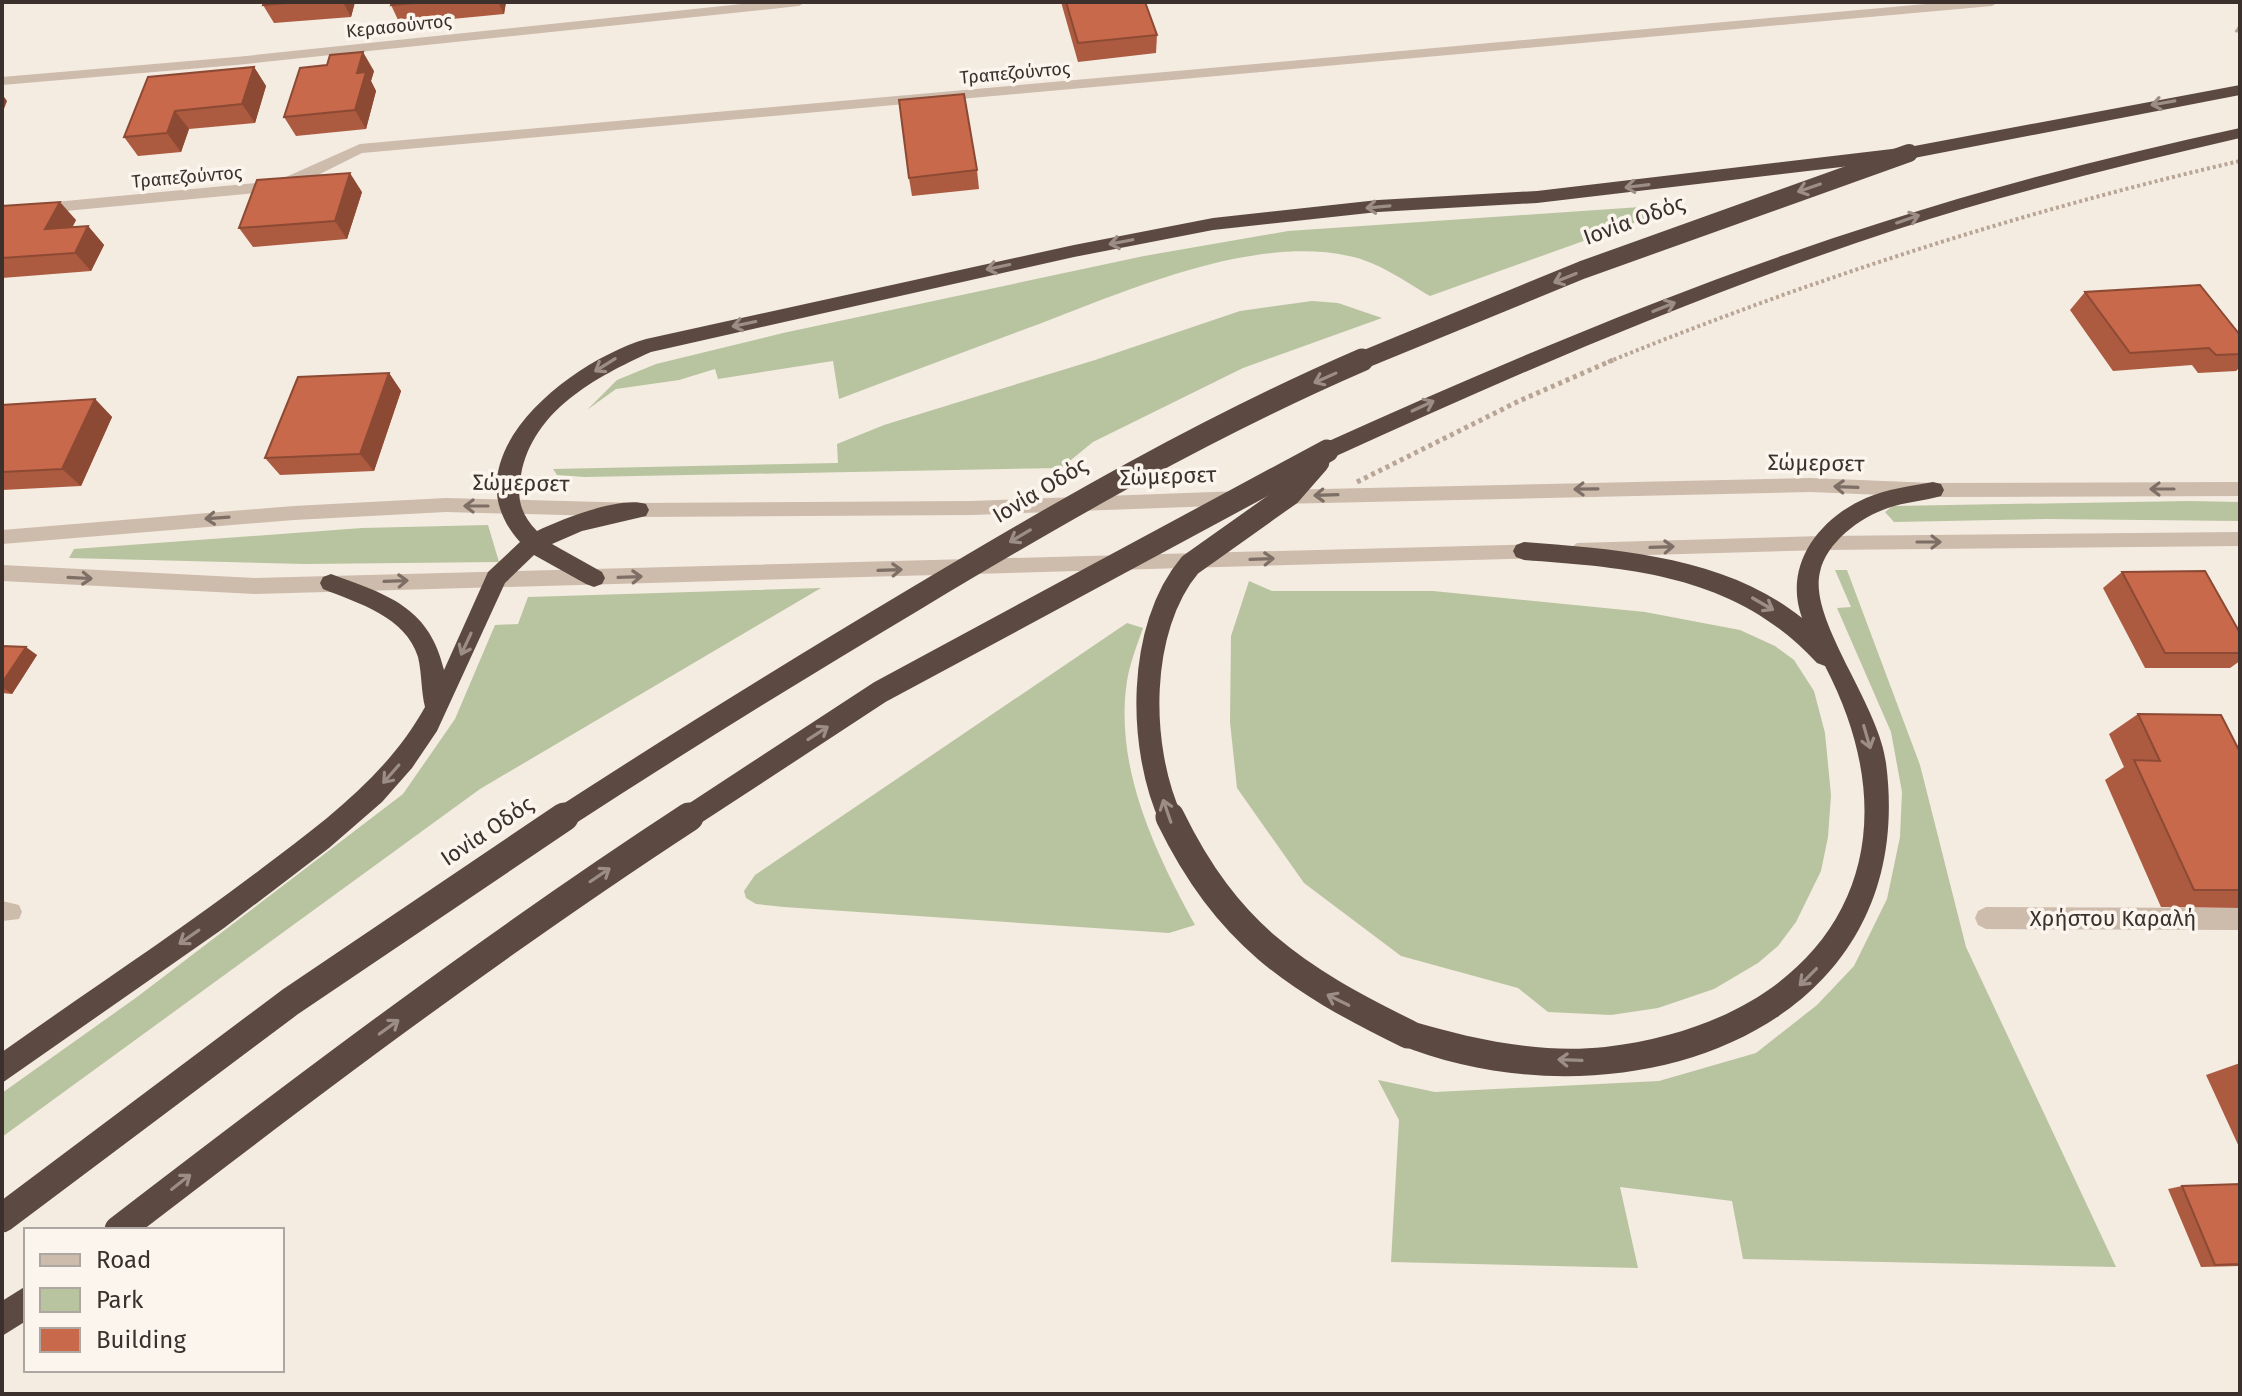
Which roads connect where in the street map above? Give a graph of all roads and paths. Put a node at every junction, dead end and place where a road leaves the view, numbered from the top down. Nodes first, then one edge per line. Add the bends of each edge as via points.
1 (799, 2) edge
2 (1992, 2) edge
3 (2, 81) edge
4 (2240, 90) edge
5 (2240, 133) edge
6 (1909, 153) junction
7 (2240, 161) edge
8 (2, 212) edge
9 (1327, 451) junction
10 (1352, 485) dead end
11 (2240, 489) edge
12 (1933, 490) junction
13 (507, 506) junction
14 (638, 510) junction
15 (2, 537) edge
16 (2240, 539) edge
17 (533, 542) junction
18 (1823, 543) junction
19 (1524, 551) junction
20 (2, 573) edge
21 (496, 578) junction
22 (594, 578) junction
23 (331, 583) junction
24 (1835, 666) junction
25 (436, 710) junction
26 (1986, 918) dead end
27 (2240, 919) edge
28 (2, 1069) edge
29 (2, 1218) edge
30 (122, 1228) edge
31 (24, 1304) edge
32 (2, 1320) edge

1 - 3 street, Κερασούντος
2 - 8 street, Τραπεζούντος via 373,148 336,157 297,182 277,186
4 -> 6 highway, Ιονία Οδός
9 -> 5 highway via 1581,340 1827,246 2047,178
6 -> 13 highway, bridge via 1537,197 1378,206 1213,224 646,346 615,359 558,397 531,425 511,458
6 -> 29 highway, Ιονία Οδός, bridge via 1433,331 1266,404 1104,486 664,750 468,880 214,1057
7 - 10 path, bridge via 2110,190 1992,225 1724,316 1519,402
24 -> 9 highway, bridge via 1862,721 1880,815 1871,872 1850,920 1827,958 1784,1001 1727,1032 1668,1050 1603,1061 1474,1053 1408,1034 1326,994 1254,939 1204,884 1172,825 1151,764 1146,706 1150,660 1160,617 1185,570 1291,494
30 -> 9 highway, bridge via 281,1105 595,878 880,692
11 -> 12 street, Σώμερσετ
12 -> 14 street, Σώμερσετ via 1795,486 1371,493 972,508
12 - 18 highway via 1876,503
13 - 14 street, Σώμερσετ
13 -> 15 street, Σώμερσετ via 310,512
13 - 17 highway
14 - 17 highway via 575,523
18 -> 16 street
17 - 21 highway
17 - 22 highway
19 -> 18 street
18 - 24 highway via 1807,577 1809,602
22 -> 19 street
19 -> 24 highway via 1602,559 1723,585 1782,615
20 -> 23 street via 192,584
21 - 22 street
23 -> 21 street
21 -> 25 highway
23 - 25 highway via 408,618 431,664
25 -> 28 highway via 398,766 358,808 244,899
26 - 27 street, Χρήστου Καραλή
31 - 32 highway

